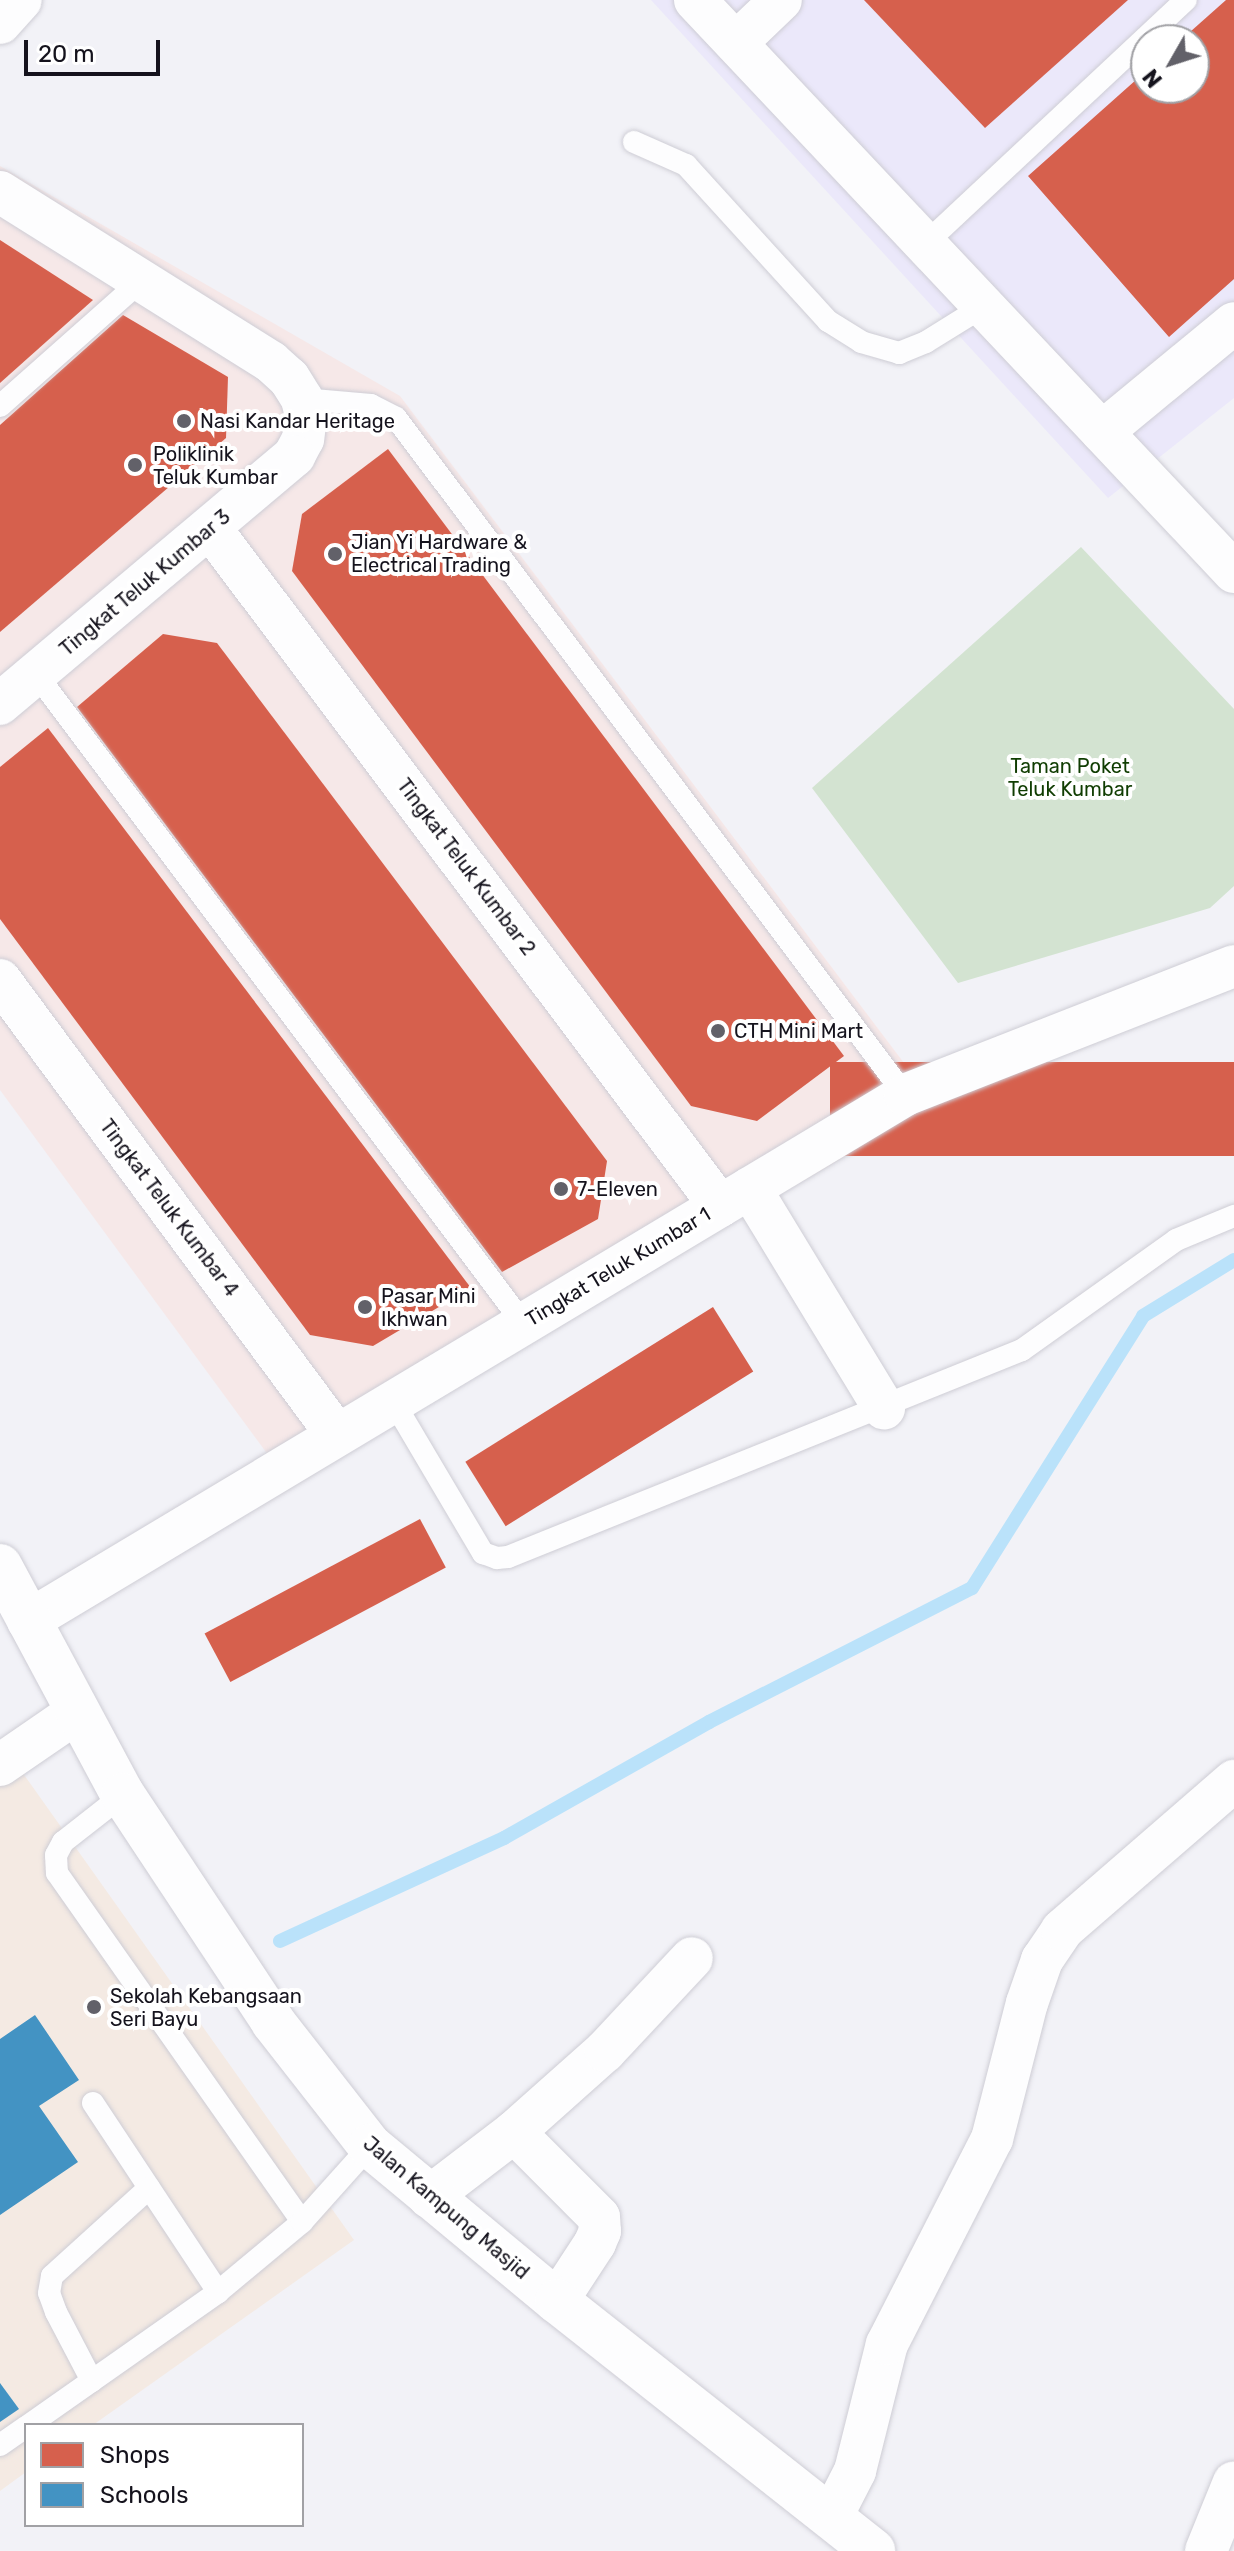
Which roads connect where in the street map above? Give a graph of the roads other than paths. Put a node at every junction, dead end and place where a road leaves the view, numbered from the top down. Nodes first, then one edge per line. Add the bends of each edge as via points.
1 (21, 0) edge
2 (695, 0) edge
3 (781, 0) edge
4 (1186, 0) edge
5 (0, 23) edge
6 (736, 43) junction
7 (634, 142) dead end
8 (0, 192) edge
9 (925, 244) junction
10 (142, 280) junction
11 (984, 306) junction
12 (1234, 323) edge
13 (0, 406) edge
14 (304, 407) junction
15 (1102, 432) junction
16 (211, 529) junction
17 (1234, 572) edge
18 (36, 674) junction
19 (0, 704) edge
20 (1234, 966) edge
21 (0, 980) edge
22 (905, 1095) junction
23 (735, 1197) junction
24 (1234, 1216) edge
25 (523, 1323) junction
26 (393, 1401) junction
27 (884, 1408) junction
28 (337, 1435) junction
29 (0, 1566) edge
30 (28, 1621) junction
31 (77, 1712) junction
32 (0, 1765) edge
33 (1234, 1781) edge
34 (123, 1795) junction
35 (692, 1958) dead end
36 (93, 2103) dead end
37 (514, 2132) junction
38 (370, 2146) junction
39 (149, 2188) junction
40 (429, 2197) junction
41 (302, 2222) junction
42 (218, 2292) junction
43 (557, 2301) junction
44 (92, 2381) junction
45 (32, 2423) edge
46 (24, 2429) edge
47 (0, 2445) edge
48 (1234, 2482) edge
49 (855, 2539) edge
50 (1206, 2551) edge

1 - 5 street
2 - 6 street
3 - 6 street
4 - 9 lane
6 - 9 street
7 - 11 lane via 686,165 828,321 861,342 899,353
8 - 10 street
9 - 11 street
10 - 13 lane
10 - 14 street via 271,362 289,378
11 - 15 street
12 - 15 street
14 - 16 street, Tingkat Teluk Kumbar 3 via 303,439 294,456
14 - 22 lane via 371,405 396,418
15 - 17 street
16 - 18 street, Tingkat Teluk Kumbar 3
16 - 23 street, Tingkat Teluk Kumbar 2
18 - 19 street, Tingkat Teluk Kumbar 3
18 - 25 lane
20 - 22 street, Tingkat Teluk Kumbar 1
21 - 28 street, Tingkat Teluk Kumbar 4
22 - 23 street, Tingkat Teluk Kumbar 1
23 - 25 street, Tingkat Teluk Kumbar 1
23 - 27 street, Tingkat Teluk Kumbar 2
24 - 27 lane via 1176,1240 1022,1350
25 - 26 street, Tingkat Teluk Kumbar 1
26 - 27 lane via 483,1553 497,1558
26 - 28 street, Tingkat Teluk Kumbar 1
28 - 30 street, Tingkat Teluk Kumbar 1
29 - 30 street, Jalan Kampung Masjid
30 - 31 street, Jalan Kampung Masjid
31 - 32 street
31 - 34 street, Jalan Kampung Masjid
33 - 49 street via 1062,1930 1042,1960 992,2139 887,2344 855,2471
34 - 38 street, Jalan Kampung Masjid via 273,2022
34 - 41 lane via 63,1842 56,1855 57,1873
35 - 37 street via 639,2018
36 - 39 lane
37 - 40 street
37 - 43 street via 599,2217 595,2243
38 - 40 street, Jalan Kampung Masjid
38 - 41 lane
39 - 42 lane
39 - 44 lane via 52,2276 49,2293 56,2312
40 - 43 street, Jalan Kampung Masjid
41 - 42 lane
42 - 44 lane
43 - 49 street, Jalan Kampung Masjid
44 - 45 lane
46 - 47 lane
48 - 50 street

